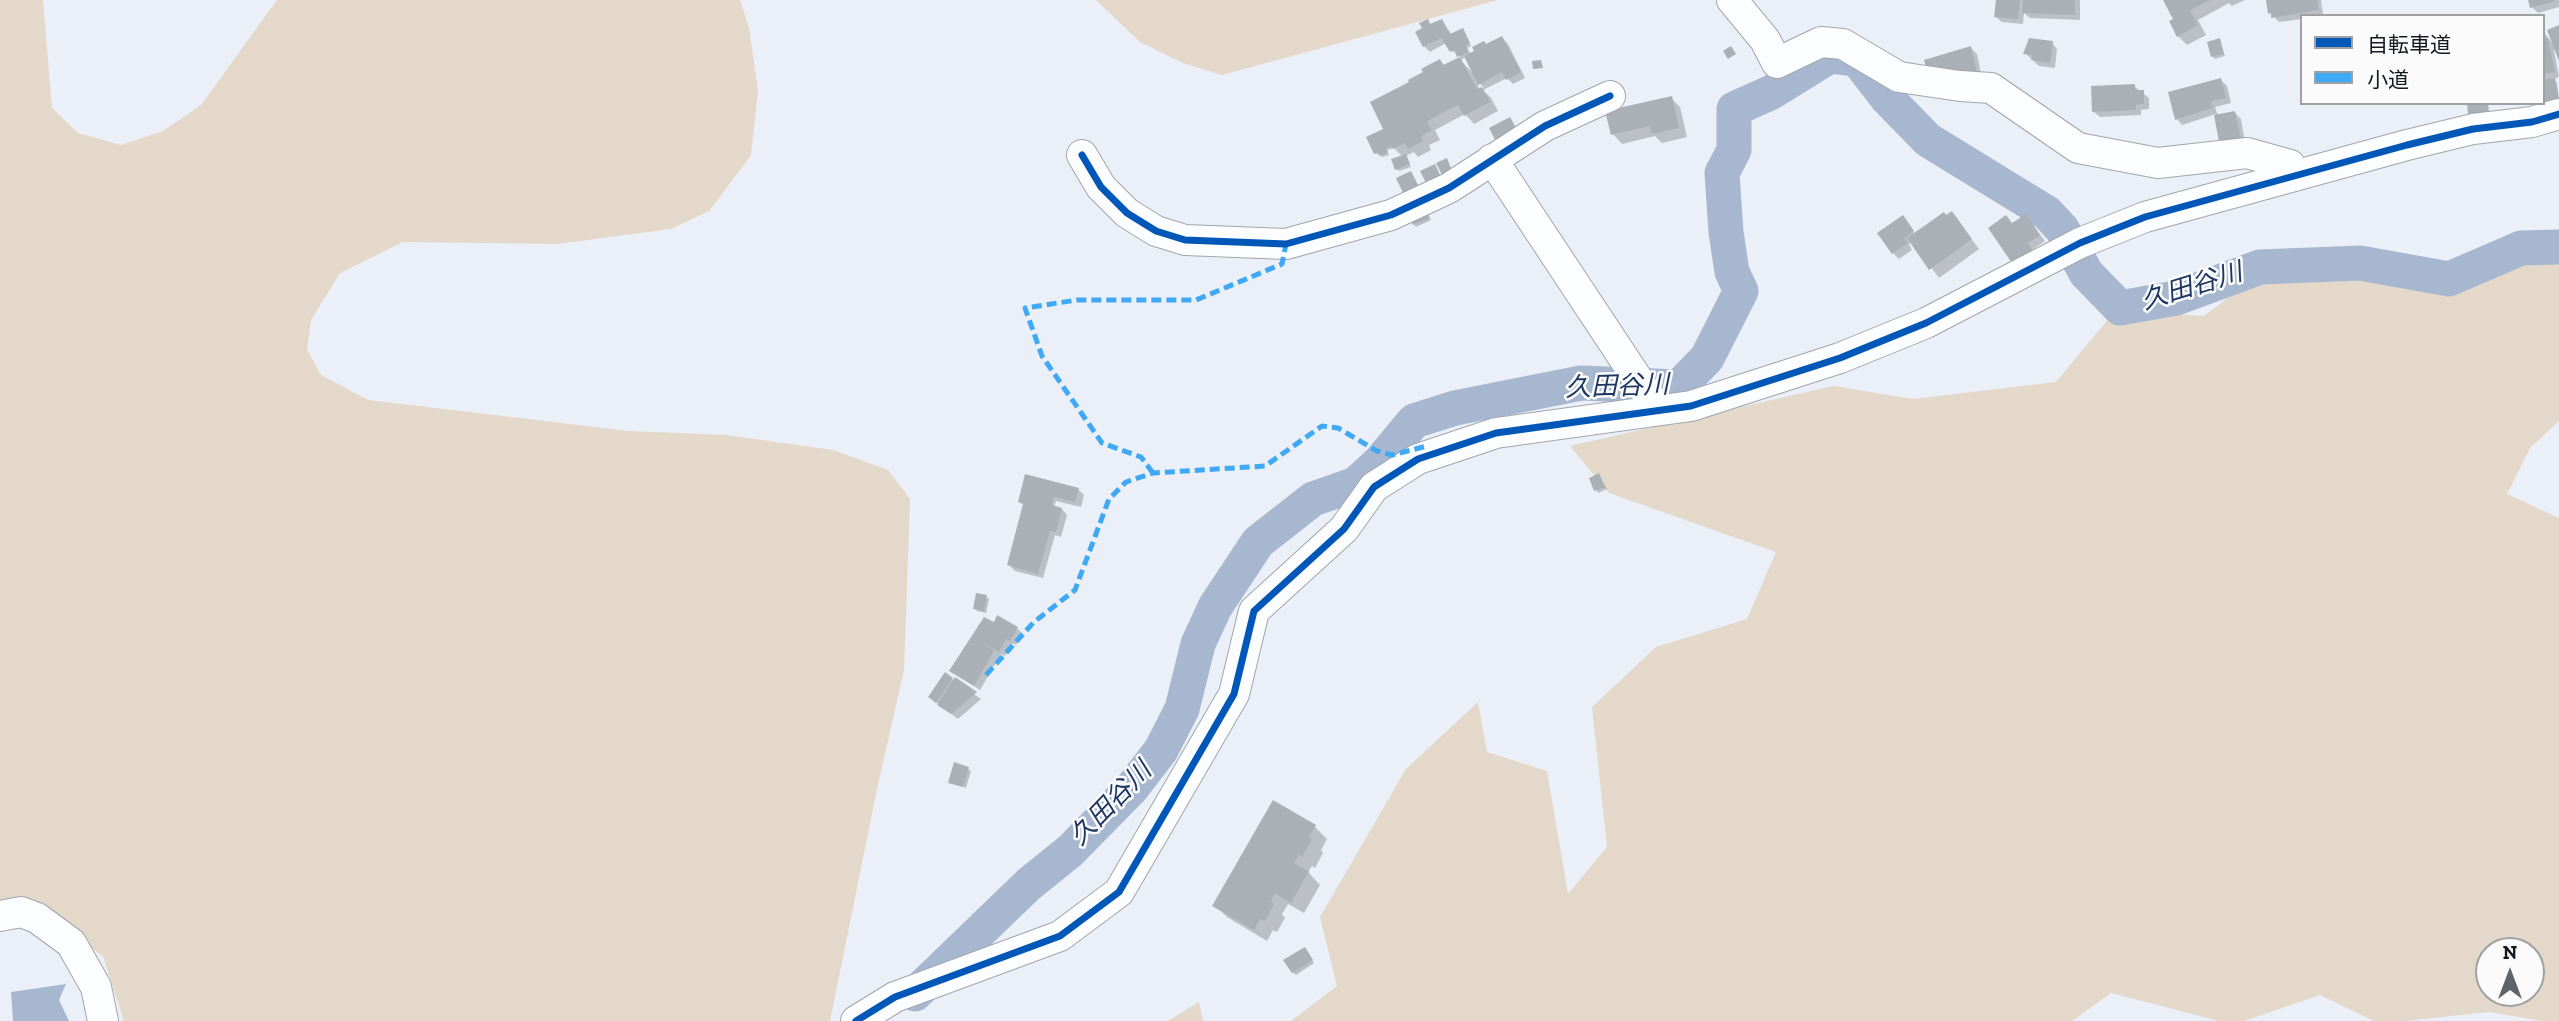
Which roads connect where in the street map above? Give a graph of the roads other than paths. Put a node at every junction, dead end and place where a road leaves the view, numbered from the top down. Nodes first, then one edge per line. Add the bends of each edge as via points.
1 (1732, 0) edge
2 (1610, 96) dead end
3 (2559, 114) edge
4 (1082, 155) dead end
5 (1492, 159) junction
6 (2295, 176) junction
7 (1654, 402) junction
8 (0, 916) edge
9 (103, 1021) edge
10 (856, 1021) edge

1 - 6 street via 1765,40 1777,63 1821,42 1843,44 1899,77 1990,88 2078,148 2158,163 2247,153 2290,165
2 - 5 street
3 - 6 street via 2407,145
4 - 5 street via 1101,187 1156,231 1185,240 1286,244 1391,215 1449,188
5 - 7 street
6 - 7 street via 2145,216 2080,243 1926,323 1840,358 1691,406
7 - 10 street via 1496,433 1418,459 1374,487 1344,529 1254,611 1234,694 1119,892 1060,936 895,997
8 - 9 street via 21,912 37,918 71,943 96,987

